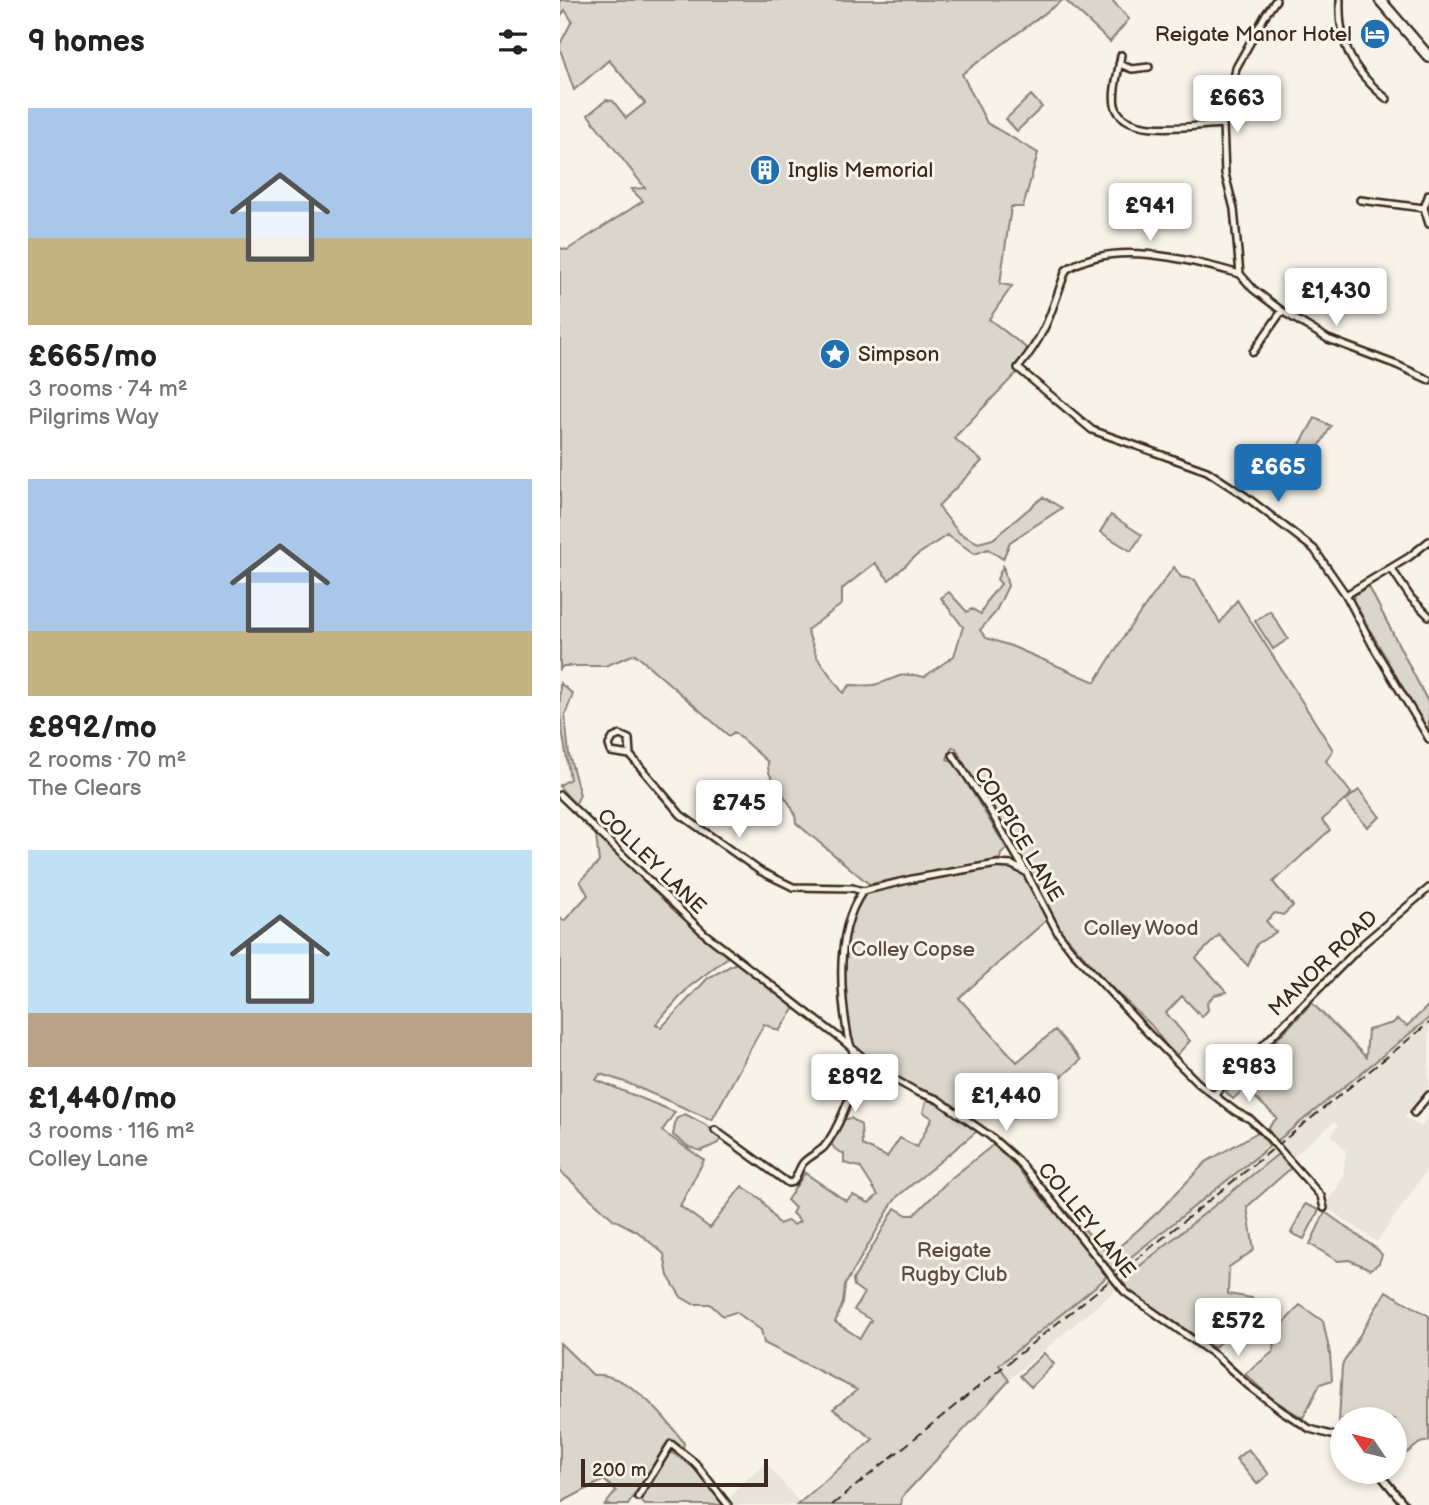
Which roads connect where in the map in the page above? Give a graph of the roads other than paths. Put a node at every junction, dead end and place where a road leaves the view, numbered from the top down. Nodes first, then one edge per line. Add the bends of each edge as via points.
1 (1276, 0) edge
2 (1340, 0) edge
3 (1380, 0) edge
4 (1121, 55) dead end
5 (1429, 57) edge
6 (1119, 64) junction
7 (1149, 67) dead end
8 (1387, 99) dead end
9 (1223, 124) junction
10 (1429, 194) edge
11 (1360, 200) dead end
12 (1424, 208) junction
13 (1429, 224) edge
14 (1240, 274) junction
15 (1282, 311) junction
16 (1253, 352) dead end
17 (1429, 380) edge
18 (1429, 541) edge
19 (1391, 568) junction
20 (1346, 595) junction
21 (1429, 616) edge
22 (1429, 739) edge
23 (629, 755) junction
24 (953, 755) dead end
25 (560, 795) edge
26 (1026, 872) junction
27 (1429, 888) edge
28 (863, 891) junction
29 (855, 1053) junction
30 (1213, 1095) junction
31 (1429, 1095) edge
32 (1414, 1113) dead end
33 (715, 1130) dead end
34 (1324, 1208) dead end
35 (1330, 1435) edge
36 (1388, 1484) edge
37 (638, 1497) dead end
38 (728, 1505) edge
39 (1405, 1505) edge

1 - 9 street via 1236,68
2 - 8 street via 1349,57 1366,82
3 - 5 main road
4 - 6 street
6 - 7 street via 1132,69
6 - 9 street via 1115,104 1122,118 1135,125 1162,128
9 - 14 street via 1225,174 1234,209
10 - 12 street
11 - 12 street
12 - 13 street
14 - 15 street
14 - 20 street via 1167,257 1110,254 1088,258 1066,270 1045,330 1018,368 1092,430 1207,471 1245,496 1314,549
15 - 16 street
15 - 17 street via 1338,344
18 - 19 street
19 - 20 street
19 - 21 street
20 - 22 street
23 - 23 street via 610,751 613,738 629,739
23 - 28 street via 681,815 760,871 793,887
24 - 26 street, COPPICE LANE
25 - 29 street, COLLEY LANE via 705,934
26 - 28 street via 997,864
26 - 30 street, COPPICE LANE via 1072,951
27 - 30 street, MANOR ROAD via 1364,943
28 - 29 street via 848,926 842,964 849,1040
29 - 33 street via 853,1085 837,1122 825,1146 803,1163 793,1182 788,1184
29 - 35 street, COLLEY LANE, bridge via 896,1082 937,1099 989,1136 1038,1184 1125,1292 1216,1356 1282,1411 1310,1429
30 - 34 street, COPPICE LANE, bridge via 1266,1134 1321,1196
31 - 32 street
36 - 39 street
37 - 38 street via 671,1444 695,1463

